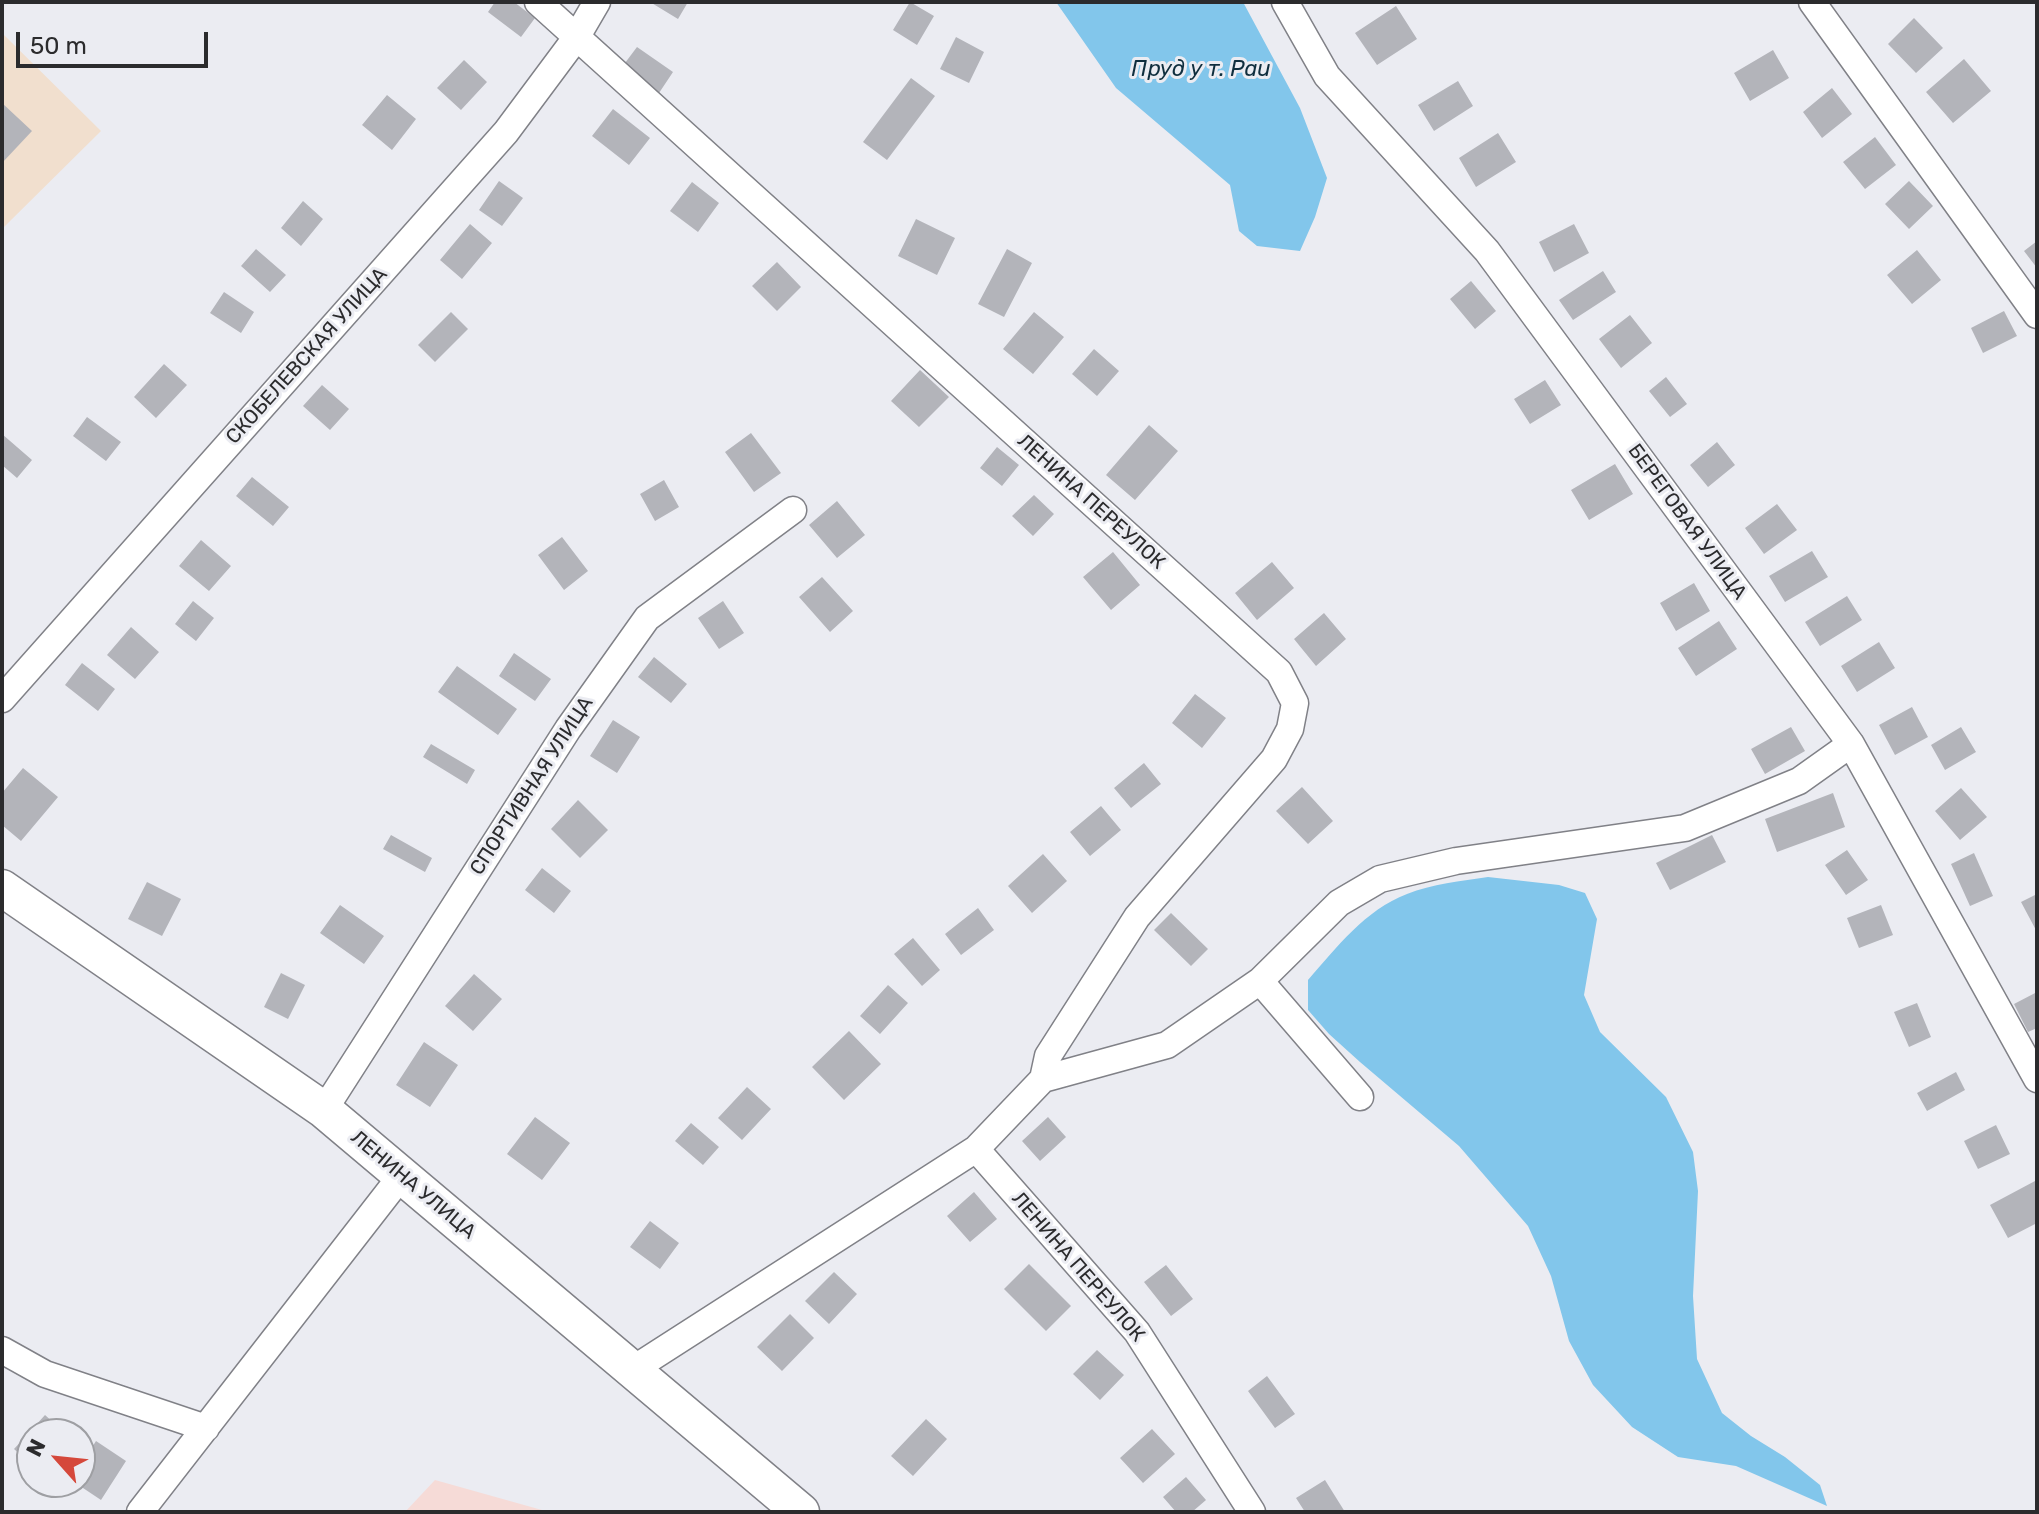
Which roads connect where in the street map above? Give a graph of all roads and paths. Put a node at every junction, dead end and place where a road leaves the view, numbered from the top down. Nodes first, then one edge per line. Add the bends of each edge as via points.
1 (538, 2) edge
2 (597, 2) edge
3 (1285, 2) edge
4 (1812, 2) edge
5 (576, 38) junction
6 (2037, 315) edge
7 (793, 510) dead end
8 (2, 699) edge
9 (1851, 744) junction
10 (2, 888) edge
11 (1260, 981) junction
12 (1043, 1079) junction
13 (2037, 1079) edge
14 (1360, 1097) dead end
15 (324, 1110) junction
16 (976, 1149) junction
17 (402, 1175) junction
18 (2, 1350) edge
19 (632, 1370) junction
20 (206, 1428) junction
21 (140, 1512) edge
22 (801, 1512) edge
23 (1252, 1512) edge

1 - 5 street, ЛЕНИНА ПЕРЕУЛОК
2 - 5 street, СКОБЕЛЕВСКАЯ УЛИЦА
3 - 9 street, БЕРЕГОВАЯ УЛИЦА via 1327,76 1487,251
4 - 6 street
5 - 8 street, СКОБЕЛЕВСКАЯ УЛИЦА via 506,132
5 - 12 street, ЛЕНИНА ПЕРЕУЛОК via 1279,672 1295,703 1290,729 1274,759 1137,917 1048,1056
7 - 15 street, СПОРТИВНАЯ УЛИЦА via 647,618 568,729
9 - 11 street via 1799,781 1685,828 1456,861 1380,879 1339,903
9 - 13 street, БЕРЕГОВАЯ УЛИЦА
10 - 15 street, ЛЕНИНА УЛИЦА
11 - 12 street via 1167,1045
11 - 14 street
12 - 16 street
15 - 17 street, ЛЕНИНА УЛИЦА
16 - 19 street
16 - 23 street, ЛЕНИНА ПЕРЕУЛОК via 1137,1332
17 - 19 street, ЛЕНИНА УЛИЦА
17 - 20 street
18 - 20 street via 45,1374
19 - 22 street, ЛЕНИНА УЛИЦА
20 - 21 street

